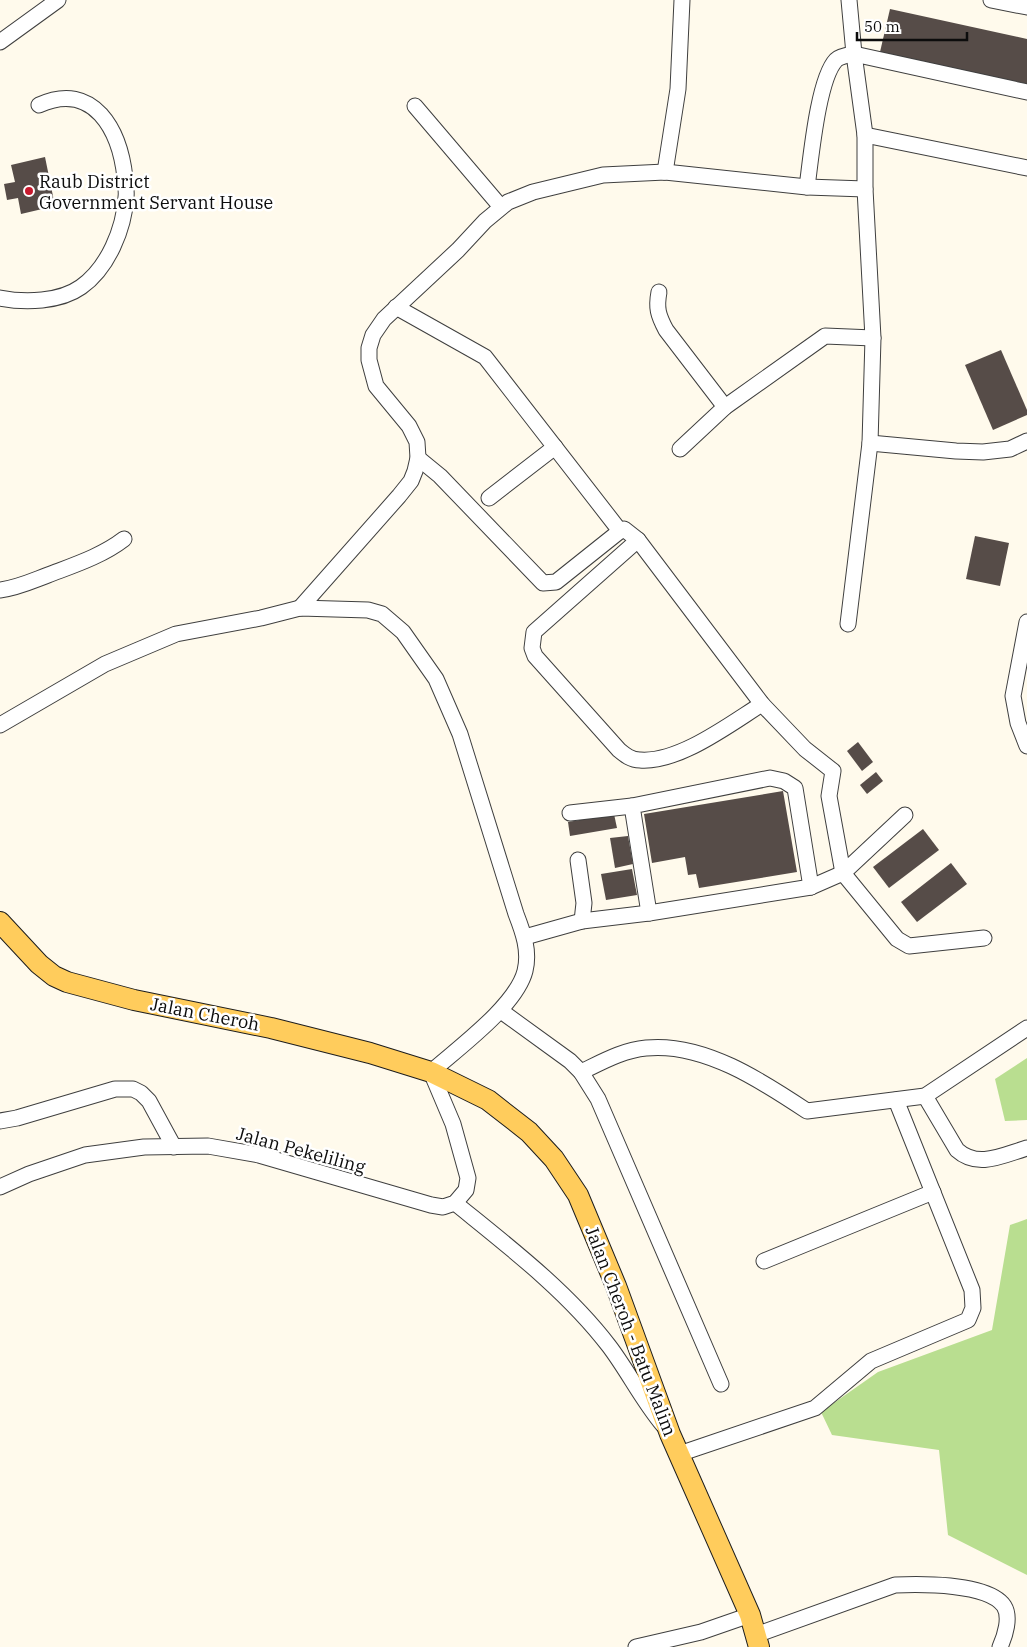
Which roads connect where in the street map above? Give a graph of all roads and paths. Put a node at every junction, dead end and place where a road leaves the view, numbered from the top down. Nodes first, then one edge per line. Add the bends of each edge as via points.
1 (58, 0) edge
2 (682, 0) edge
3 (849, 0) edge
4 (991, 0) edge
5 (1027, 7) edge
6 (0, 42) edge
7 (854, 54) junction
8 (1027, 92) edge
9 (39, 105) dead end
10 (416, 106) dead end
11 (865, 135) junction
12 (1027, 168) edge
13 (665, 172) junction
14 (807, 187) junction
15 (865, 189) junction
16 (501, 207) junction
17 (659, 292) dead end
18 (0, 298) edge
19 (396, 307) junction
20 (874, 338) junction
21 (725, 407) junction
22 (1027, 441) edge
23 (870, 443) junction
24 (555, 446) junction
25 (680, 449) dead end
26 (418, 458) junction
27 (488, 498) dead end
28 (620, 531) junction
29 (124, 538) dead end
30 (638, 540) junction
31 (0, 590) edge
32 (300, 608) junction
33 (1027, 622) edge
34 (848, 624) dead end
35 (762, 704) junction
36 (0, 724) edge
37 (1027, 746) edge
38 (632, 806) junction
39 (570, 813) dead end
40 (905, 815) dead end
41 (578, 860) dead end
42 (843, 873) junction
43 (811, 887) junction
44 (649, 913) junction
45 (0, 922) edge
46 (582, 922) junction
47 (525, 937) junction
48 (984, 938) dead end
49 (500, 1012) junction
50 (1027, 1028) edge
51 (431, 1072) junction
52 (581, 1072) junction
53 (925, 1096) junction
54 (896, 1100) junction
55 (0, 1121) edge
56 (174, 1147) junction
57 (1027, 1148) edge
58 (0, 1187) edge
59 (933, 1192) junction
60 (455, 1202) junction
61 (764, 1261) dead end
62 (721, 1384) dead end
63 (670, 1434) junction
64 (679, 1454) junction
65 (750, 1616) junction
66 (758, 1641) edge
67 (636, 1647) edge
68 (1000, 1647) edge

1 - 6 street
2 - 13 street via 678,89
3 - 7 street
4 - 5 street
7 - 8 street
7 - 11 street
7 - 14 street via 838,58 825,80
9 - 18 street via 66,97 78,100 99,112 110,126 124,165 126,196 121,224 100,268 81,287 66,295 41,300
10 - 16 street
11 - 12 street
11 - 15 street
13 - 14 street
13 - 16 street via 604,175 532,192
14 - 15 street
15 - 20 street
16 - 19 street
17 - 21 street via 659,316 666,330
19 - 24 street via 485,357
19 - 26 street via 373,335 369,360 376,386 409,426 417,442
20 - 21 street via 825,336
20 - 23 street
21 - 25 street
22 - 23 street via 1010,449 983,452
23 - 34 street
24 - 27 street
24 - 28 street
26 - 28 street via 440,476 544,583 556,582
26 - 32 street via 411,481 400,496
28 - 30 street via 624,530
29 - 31 street via 112,548 68,567 14,588
30 - 35 street
30 - 35 street via 534,632 534,656 619,750 640,760 663,757 699,744
32 - 36 street via 176,634 105,664
32 - 47 street via 368,610 382,614 403,632 436,679 460,734
33 - 37 street via 1013,696
35 - 42 street via 805,749 833,771 829,796
38 - 39 street
38 - 43 street via 770,778 784,781 795,788
38 - 44 street
40 - 42 street
41 - 46 street via 584,903
42 - 43 street
42 - 48 street via 908,946
43 - 44 street
44 - 46 street
45 - 51 main road, Jalan Cheroh via 39,964 67,982 134,1000 271,1028
46 - 47 street
47 - 49 street via 526,969
49 - 51 street
49 - 52 street
50 - 53 street
51 - 60 street via 453,1124 468,1178 466,1190
51 - 63 main road, Jalan Cheroh - Batu Malim via 488,1100 529,1132 554,1159 578,1195 616,1286
52 - 54 street via 615,1056 645,1048 674,1048 707,1056 760,1080 807,1111
52 - 62 street via 598,1099
53 - 54 street
53 - 57 street via 956,1150 964,1157 986,1160
54 - 59 street
55 - 56 street via 115,1088 133,1089 149,1101
56 - 58 street, Jalan Pekeliling via 144,1147 85,1155
56 - 60 street, Jalan Pekeliling via 208,1146 259,1155 431,1205 443,1207
59 - 61 street
59 - 64 street via 972,1290 973,1308 968,1320 871,1361 815,1408
60 - 63 street via 579,1310 609,1345
63 - 64 main road, Jalan Cheroh - Batu Malim
64 - 65 main road, Jalan Cheroh - Batu Malim
65 - 66 main road, Jalan Cheroh - Batu Malim
65 - 67 street via 701,1632
66 - 68 street via 895,1585 914,1584 958,1586 996,1598 1005,1606 1008,1620

